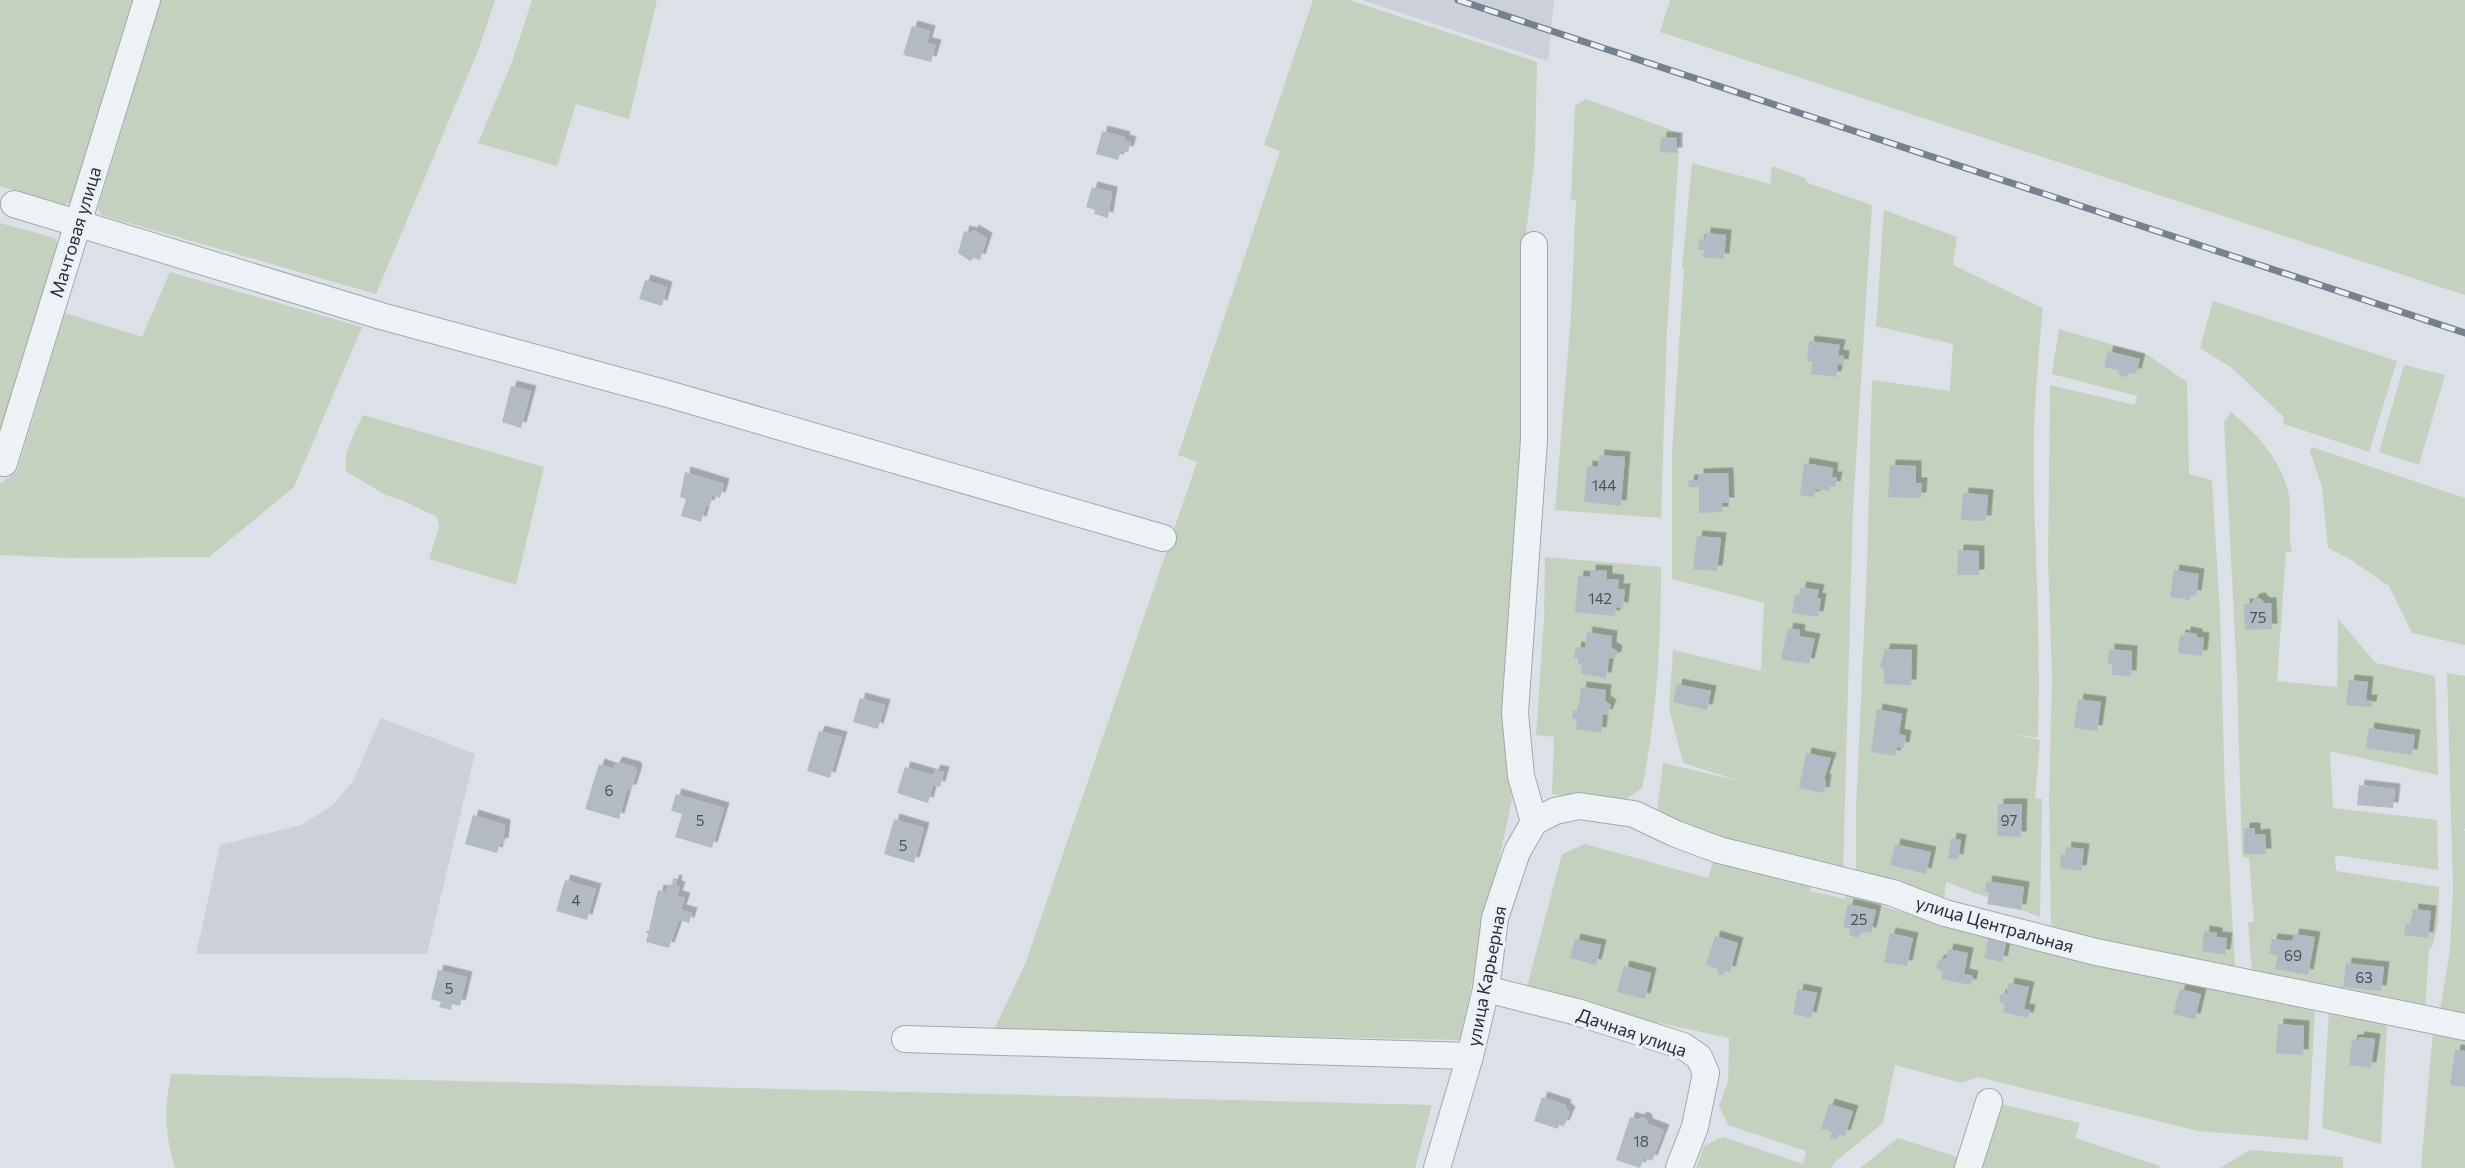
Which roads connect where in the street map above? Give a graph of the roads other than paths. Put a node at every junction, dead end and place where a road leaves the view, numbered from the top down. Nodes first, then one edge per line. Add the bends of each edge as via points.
1 (147, 0) edge
2 (14, 204) dead end
3 (78, 222) junction
4 (1534, 245) dead end
5 (4, 463) dead end
6 (1163, 537) dead end
7 (1534, 822) junction
8 (1486, 989) junction
9 (2465, 1027) edge
10 (905, 1040) dead end
11 (1470, 1056) junction
12 (1989, 1102) dead end
13 (1437, 1168) edge
14 (1679, 1168) edge
15 (1968, 1168) edge

1 - 3 street, Мачтовая улица
2 - 3 street
3 - 5 street, Мачтовая улица
3 - 6 street via 381,316 668,393
4 - 7 street via 1534,440 1515,713 1521,776
7 - 8 street, улица Карьерная via 1516,852 1495,918
7 - 9 street, улица Центральная via 1555,811 1579,806 1634,814 1719,850 1893,893 1945,913 2096,952
8 - 11 street, улица Карьерная
8 - 14 street, Дачная улица via 1577,1012 1683,1046 1699,1057 1706,1073 1695,1127
10 - 11 street
11 - 13 street, улица Карьерная
12 - 15 street

